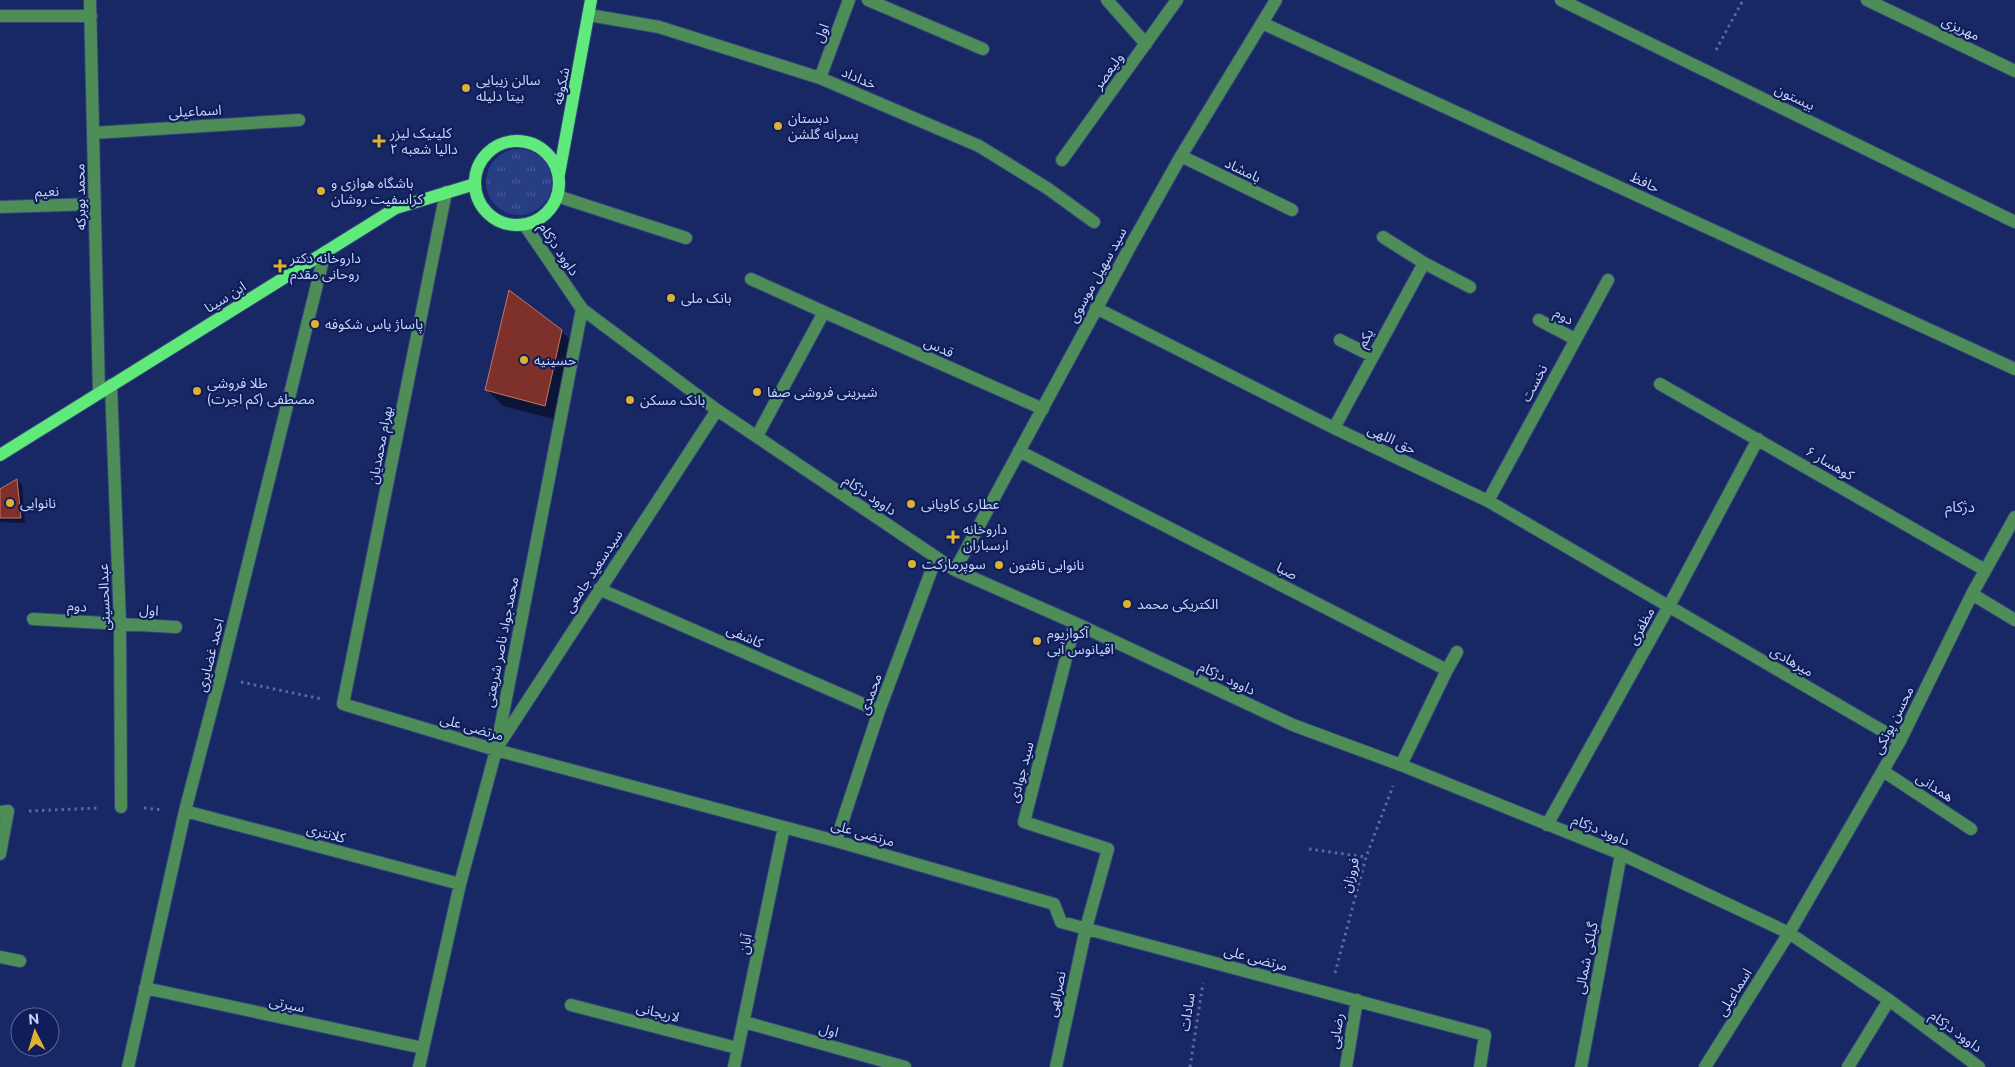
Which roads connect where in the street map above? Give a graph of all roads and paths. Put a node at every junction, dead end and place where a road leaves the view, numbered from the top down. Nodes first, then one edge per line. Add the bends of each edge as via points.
1 (90, 0) edge
2 (591, 0) edge
3 (850, 0) edge
4 (868, 0) edge
5 (1107, 0) edge
6 (1177, 0) edge
7 (1276, 0) edge
8 (1561, 0) edge
9 (1743, 0) edge
10 (1866, 0) edge
11 (589, 15) junction
12 (0, 16) edge
13 (91, 16) junction
14 (1262, 23) junction
15 (1146, 44) junction
16 (983, 49) dead end
17 (1706, 70) junction
18 (2015, 71) edge
19 (820, 78) junction
20 (299, 120) dead end
21 (93, 132) junction
22 (1181, 156) junction
23 (1062, 160) dead end
24 (559, 176) junction
25 (475, 184) junction
26 (446, 192) junction
27 (557, 196) junction
28 (95, 204) junction
29 (0, 207) edge
30 (1292, 210) dead end
31 (1094, 222) dead end
32 (2015, 222) edge
33 (524, 224) junction
34 (1384, 237) dead end
35 (686, 238) dead end
36 (325, 252) junction
37 (1424, 263) junction
38 (751, 280) dead end
39 (1608, 280) dead end
40 (1470, 287) dead end
41 (1096, 308) junction
42 (582, 309) junction
43 (824, 312) junction
44 (1539, 320) dead end
45 (1575, 339) junction
46 (1340, 340) dead end
47 (1372, 356) junction
48 (2015, 369) edge
49 (1660, 384) dead end
50 (111, 386) junction
51 (100, 393) junction
52 (1043, 409) junction
53 (717, 410) junction
54 (1334, 428) junction
55 (757, 436) junction
56 (1758, 439) junction
57 (1018, 451) junction
58 (0, 455) edge
59 (1488, 502) junction
60 (2014, 523) edge
61 (936, 558) junction
62 (955, 570) junction
63 (1985, 570) junction
64 (599, 589) junction
65 (1972, 594) junction
66 (1670, 606) junction
67 (33, 619) dead end
68 (2015, 620) edge
69 (120, 623) junction
70 (1075, 623) junction
71 (176, 627) dead end
72 (1458, 652) dead end
73 (1447, 670) junction
74 (220, 677) junction
75 (343, 704) junction
76 (879, 711) junction
77 (1900, 741) junction
78 (496, 750) junction
79 (1400, 765) junction
80 (1883, 771) junction
81 (121, 807) dead end
82 (4, 811) edge
83 (185, 811) junction
84 (1547, 825) junction
85 (784, 827) junction
86 (1971, 829) dead end
87 (836, 841) junction
88 (1309, 849) dead end
89 (0, 854) edge
90 (1621, 854) junction
91 (1366, 857) junction
92 (460, 884) junction
93 (1086, 928) junction
94 (1789, 934) junction
95 (0, 957) edge
96 (20, 960) dead end
97 (1206, 960) junction
98 (145, 988) junction
99 (1330, 993) junction
100 (1357, 1000) junction
101 (1888, 1000) junction
102 (571, 1005) dead end
103 (744, 1022) junction
104 (423, 1048) junction
105 (737, 1048) junction
106 (128, 1067) edge
107 (419, 1067) edge
108 (734, 1067) edge
109 (905, 1067) edge
110 (1056, 1067) edge
111 (1190, 1067) edge
112 (1346, 1067) edge
113 (1480, 1067) edge
114 (1581, 1067) edge
115 (1705, 1067) edge
116 (1848, 1067) edge
117 (1979, 1067) edge

1 - 13 street, محمد بوبرکه
2 - 11 main road, شکوفه
3 - 19 street, اول
4 - 16 street
5 - 15 street
6 - 15 street, ولیعصر
7 - 14 street, سید سهیل موسوی
8 - 17 street, بیستون
9 - 17 path
10 - 18 street, مهریزی
11 - 19 street, خداداد via 659,27
11 - 24 main road, شکوفه
12 - 13 street
13 - 21 street, محمد بوبرکه
14 - 22 street, سید سهیل موسوی
14 - 48 street, حافظ
15 - 23 street, ولیعصر
17 - 32 street, بیستون
19 - 31 street, خداداد via 979,146
20 - 21 street, اسماعیلی
21 - 28 street, محمد بوبرکه
22 - 30 street, بامشاد
22 - 41 street, سید سهیل موسوی
24 - 25 main road via 555,163 546,152 520,140 493,148 483,158
24 - 27 main road
25 - 26 main road, ابن سینا
25 - 33 main road via 485,210 496,219
26 - 36 main road, ابن سینا via 396,208
26 - 75 street, بهرام محمدیان
27 - 33 main road via 547,213
27 - 35 street
28 - 29 street, نعیم
28 - 51 street, محمد بوبرکه
33 - 42 street, داوود دژکام
34 - 37 street
36 - 50 main road, ابن سینا
36 - 74 street, احمد غضایری
37 - 40 street
37 - 47 street, یکم
38 - 43 street, قدس
39 - 45 street, نخست
41 - 52 street, سید سهیل موسوی
41 - 54 street, حق اللهی
42 - 53 street, داوود دژکام
42 - 78 street, محمدجواد ناصر شریعتی
43 - 52 street, قدس
43 - 55 street
44 - 45 street, دوم
45 - 59 street, نخست
46 - 47 street
47 - 54 street, یکم
49 - 56 street, کوهسار ۶
50 - 51 main road, ابن سینا
50 - 69 street, عبدالحسینی
51 - 58 main road, ابن سینا
52 - 57 street, سید سهیل موسوی
53 - 55 street, داوود دژکام
53 - 64 street, سیدسعید جامعی
54 - 59 street, حق اللهی
55 - 61 street, داوود دژکام
56 - 63 street, کوهسار ۶
56 - 66 street, مظفری
57 - 62 street, سید سهیل موسوی
57 - 73 street, صبا
59 - 66 street, حق اللهی
60 - 63 street, محسن پونکی
61 - 62 street, داوود دژکام
61 - 76 street, محمدی
62 - 70 street, داوود دژکام
63 - 65 street, محسن پونکی
64 - 76 street, کاشفی
64 - 78 street, سیدسعید جامعی
65 - 68 street
65 - 77 street, محسن پونکی
66 - 77 street, میرهادی
66 - 84 street, مظفری
67 - 69 street, دوم
69 - 71 street, اول
69 - 81 street, عبدالحسینی
70 - 79 street, داوود دژکام via 1293,725
70 - 93 street, سید جوادی via 1024,822 1108,849
72 - 73 street
73 - 79 street
74 - 75 path
74 - 83 street, احمد غضایری
75 - 78 street, مرتضی علی
76 - 87 street, محمدی
77 - 80 street, محسن پونکی
78 - 85 street, مرتضی علی
78 - 92 street, محمدجواد ناصر شریعتی
79 - 84 street, داوود دژکام
79 - 91 path, فروزان
80 - 86 street, همدانی
80 - 94 street, محسن پونکی
82 - 89 street
83 - 92 street, کلانتری
83 - 98 street, احمد غضایری
84 - 90 street, داوود دژکام
85 - 87 street, مرتضی علی
85 - 103 street, آبان
87 - 93 street, مرتضی علی via 1054,904 1062,922
88 - 91 path
90 - 94 street, داوود دژکام
90 - 114 street, گيلکی شمالی
91 - 99 path, فروزان
92 - 104 street, محمدجواد ناصر شریعتی
93 - 97 street, مرتضی علی
93 - 110 street, نصرالهی
94 - 101 street, داوود دژکام
94 - 115 street, اسماعیلی
95 - 96 street
97 - 99 street, مرتضی علی
97 - 111 path, سادات
98 - 104 street, سیرتی
98 - 106 street, احمد غضایری
99 - 100 street, مرتضی علی
100 - 112 street, رضایی
100 - 113 street, مرتضی علی via 1485,1035
101 - 116 street
101 - 117 street, داوود دژکام
102 - 105 street, لاریجانی
103 - 105 street, آبان
103 - 109 street, اول
104 - 107 street, محمدجواد ناصر شریعتی
105 - 108 street, آبان

